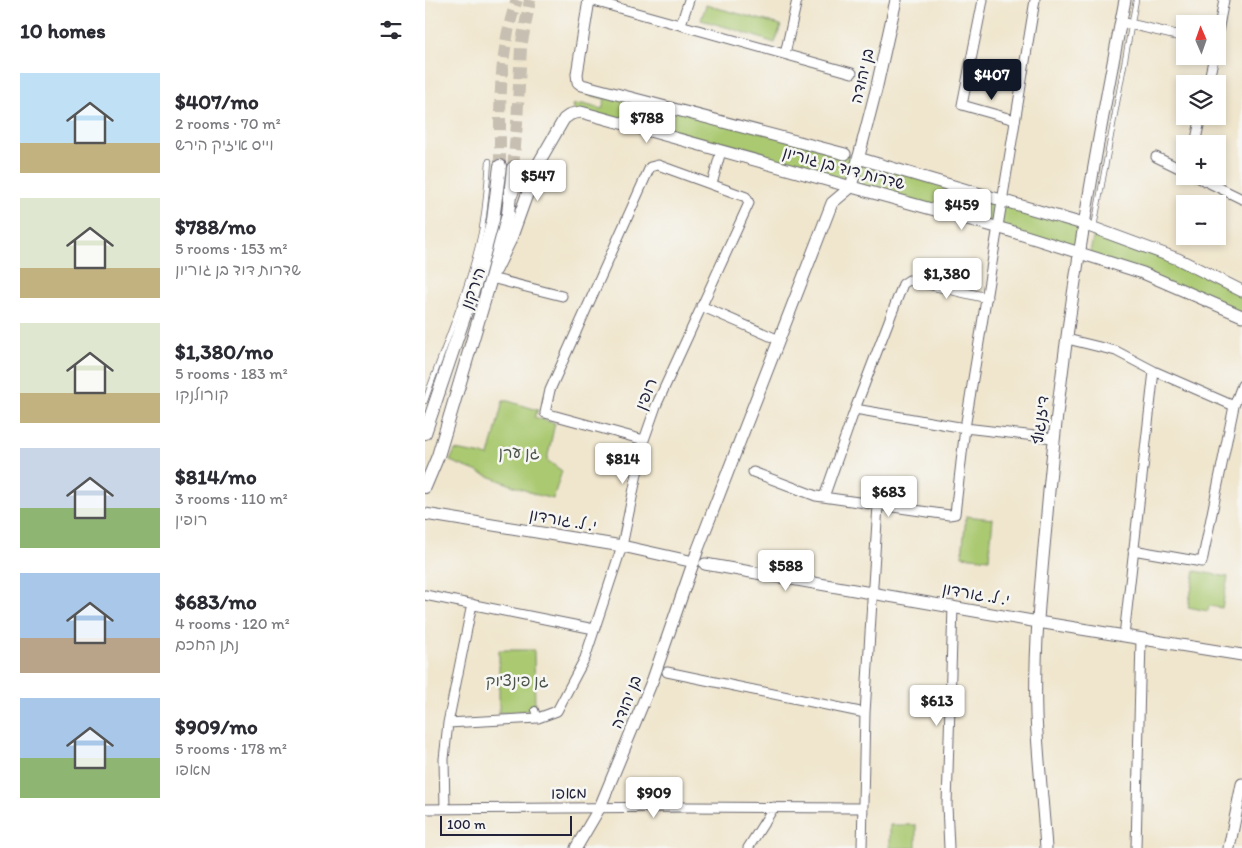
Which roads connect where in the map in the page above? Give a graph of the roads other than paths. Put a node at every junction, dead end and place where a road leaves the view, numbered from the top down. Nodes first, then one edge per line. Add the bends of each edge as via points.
1 (589, 0) edge
2 (689, 0) edge
3 (797, 0) edge
4 (896, 0) edge
5 (982, 0) edge
6 (1035, 0) edge
7 (1125, 0) edge
8 (1136, 0) edge
9 (1224, 0) edge
10 (1221, 15) edge
11 (1126, 23) junction
12 (681, 24) junction
13 (1176, 35) edge
14 (785, 54) junction
15 (852, 74) dead end
16 (575, 112) joint
17 (1015, 120) junction
18 (721, 151) junction
19 (845, 154) dead end
20 (1156, 157) dead end
21 (858, 158) junction
22 (494, 164) tunnel mouth
23 (519, 166) tunnel mouth
24 (1176, 167) edge
25 (712, 184) junction
26 (1213, 185) edge
27 (851, 187) junction
28 (1242, 199) edge
29 (1001, 202) junction
30 (1088, 226) junction
31 (999, 228) junction
32 (1079, 253) junction
33 (491, 278) junction
34 (1242, 291) edge
35 (562, 296) dead end
36 (987, 298) junction
37 (465, 302) junction
38 (701, 306) junction
39 (1242, 316) edge
40 (1067, 339) junction
41 (779, 340) junction
42 (1154, 371) junction
43 (1242, 385) edge
44 (425, 401) edge
45 (1234, 406) junction
46 (855, 409) junction
47 (965, 428) junction
48 (425, 433) edge
49 (1053, 438) junction
50 (645, 440) junction
51 (753, 472) dead end
52 (425, 487) edge
53 (824, 497) junction
54 (878, 505) junction
55 (425, 514) edge
56 (622, 546) junction
57 (1133, 550) junction
58 (699, 563) junction
59 (872, 593) junction
60 (425, 595) edge
61 (472, 604) junction
62 (953, 606) junction
63 (1038, 622) junction
64 (594, 629) junction
65 (1124, 636) junction
66 (1141, 639) junction
67 (1242, 655) edge
68 (667, 672) dead end
69 (865, 713) junction
70 (448, 723) junction
71 (1242, 784) edge
72 (600, 807) junction
73 (774, 807) junction
74 (863, 808) junction
75 (425, 809) edge
76 (445, 809) junction
77 (577, 848) edge
78 (748, 848) edge
79 (861, 848) edge
80 (949, 848) edge
81 (1046, 848) edge
82 (1136, 848) edge
83 (1229, 848) edge

1 - 12 street
1 - 19 street, שדרות דוד בן גוריון via 579,54 578,82
2 - 12 street
3 - 14 street
4 - 21 street, בן יהודה
5 - 17 street via 962,106
6 - 17 street
7 - 11 street, דיזנגוף
8 - 11 lane, דיזנגוף
9 - 10 street
11 - 13 street
11 - 30 street, דיזנגוף
12 - 14 street
14 - 15 street
16 - 18 street, שדרות דוד בן גוריון
16 - 33 street, הירקון via 564,119 538,164 511,239
17 - 29 street
18 - 25 street
18 - 27 street, שדרות דוד בן גוריון
20 - 24 street
21 - 27 street, בן יהודה
21 - 29 street, שדרות דוד בן גוריון
22 - 37 main road, הירקון via 493,220
23 - 33 main road
25 - 38 street, רופין via 746,197 749,203
25 - 50 street via 658,165 650,167 550,390 545,413
26 - 28 street
27 - 31 street, שדרות דוד בן גוריון
27 - 41 street, בן יהודה via 832,203
29 - 30 street, שדרות דוד בן גוריון
29 - 31 street
30 - 32 street, דיזנגוף
30 - 34 street, שדרות דוד בן גוריון via 1178,259
31 - 32 street, שדרות דוד בן גוריון
31 - 36 street
32 - 39 street, שדרות דוד בן גוריון via 1143,273
32 - 40 street, דיזנגוף
33 - 35 street
33 - 52 main road, הירקון via 438,456
36 - 46 street via 915,281 903,284
36 - 47 street
37 - 44 lane
37 - 48 main road, הירקון
38 - 41 street
38 - 50 street, רופין via 656,406
40 - 42 street via 1116,351
40 - 49 street, דיזנגוף
41 - 58 street, בן יהודה
42 - 45 street
42 - 57 street
43 - 45 street
45 - 57 street via 1202,562
46 - 47 street
46 - 53 street
47 - 49 street
47 - 54 street via 955,514
49 - 63 street, דיזנגוף
50 - 56 street, רופין
51 - 53 street
53 - 54 street
54 - 59 street
55 - 56 street, י. ל. גורדון
56 - 58 street, י. ל. גורדון
56 - 64 street, רופין
57 - 65 street
58 - 59 street, י. ל. גורדון
58 - 72 street, בן יהודה
59 - 62 street, י. ל. גורדון
59 - 69 street
60 - 61 street
61 - 64 street
61 - 70 street
62 - 63 street, י. ל. גורדון
62 - 80 street via 947,805
63 - 65 street, י. ל. גורדון
63 - 81 street, דיזנגוף via 1036,715
64 - 70 street, רופין via 585,658 557,712
65 - 66 street, י. ל. גורדון
66 - 67 street, י. ל. גורדון
66 - 82 street
68 - 69 street
69 - 74 street
70 - 76 street via 444,759
71 - 83 street
72 - 73 street, מאפו
72 - 76 street, מאפו
72 - 77 street, בן יהודה
73 - 74 street, מאפו
73 - 78 street
74 - 79 street
75 - 76 street, מאפו

